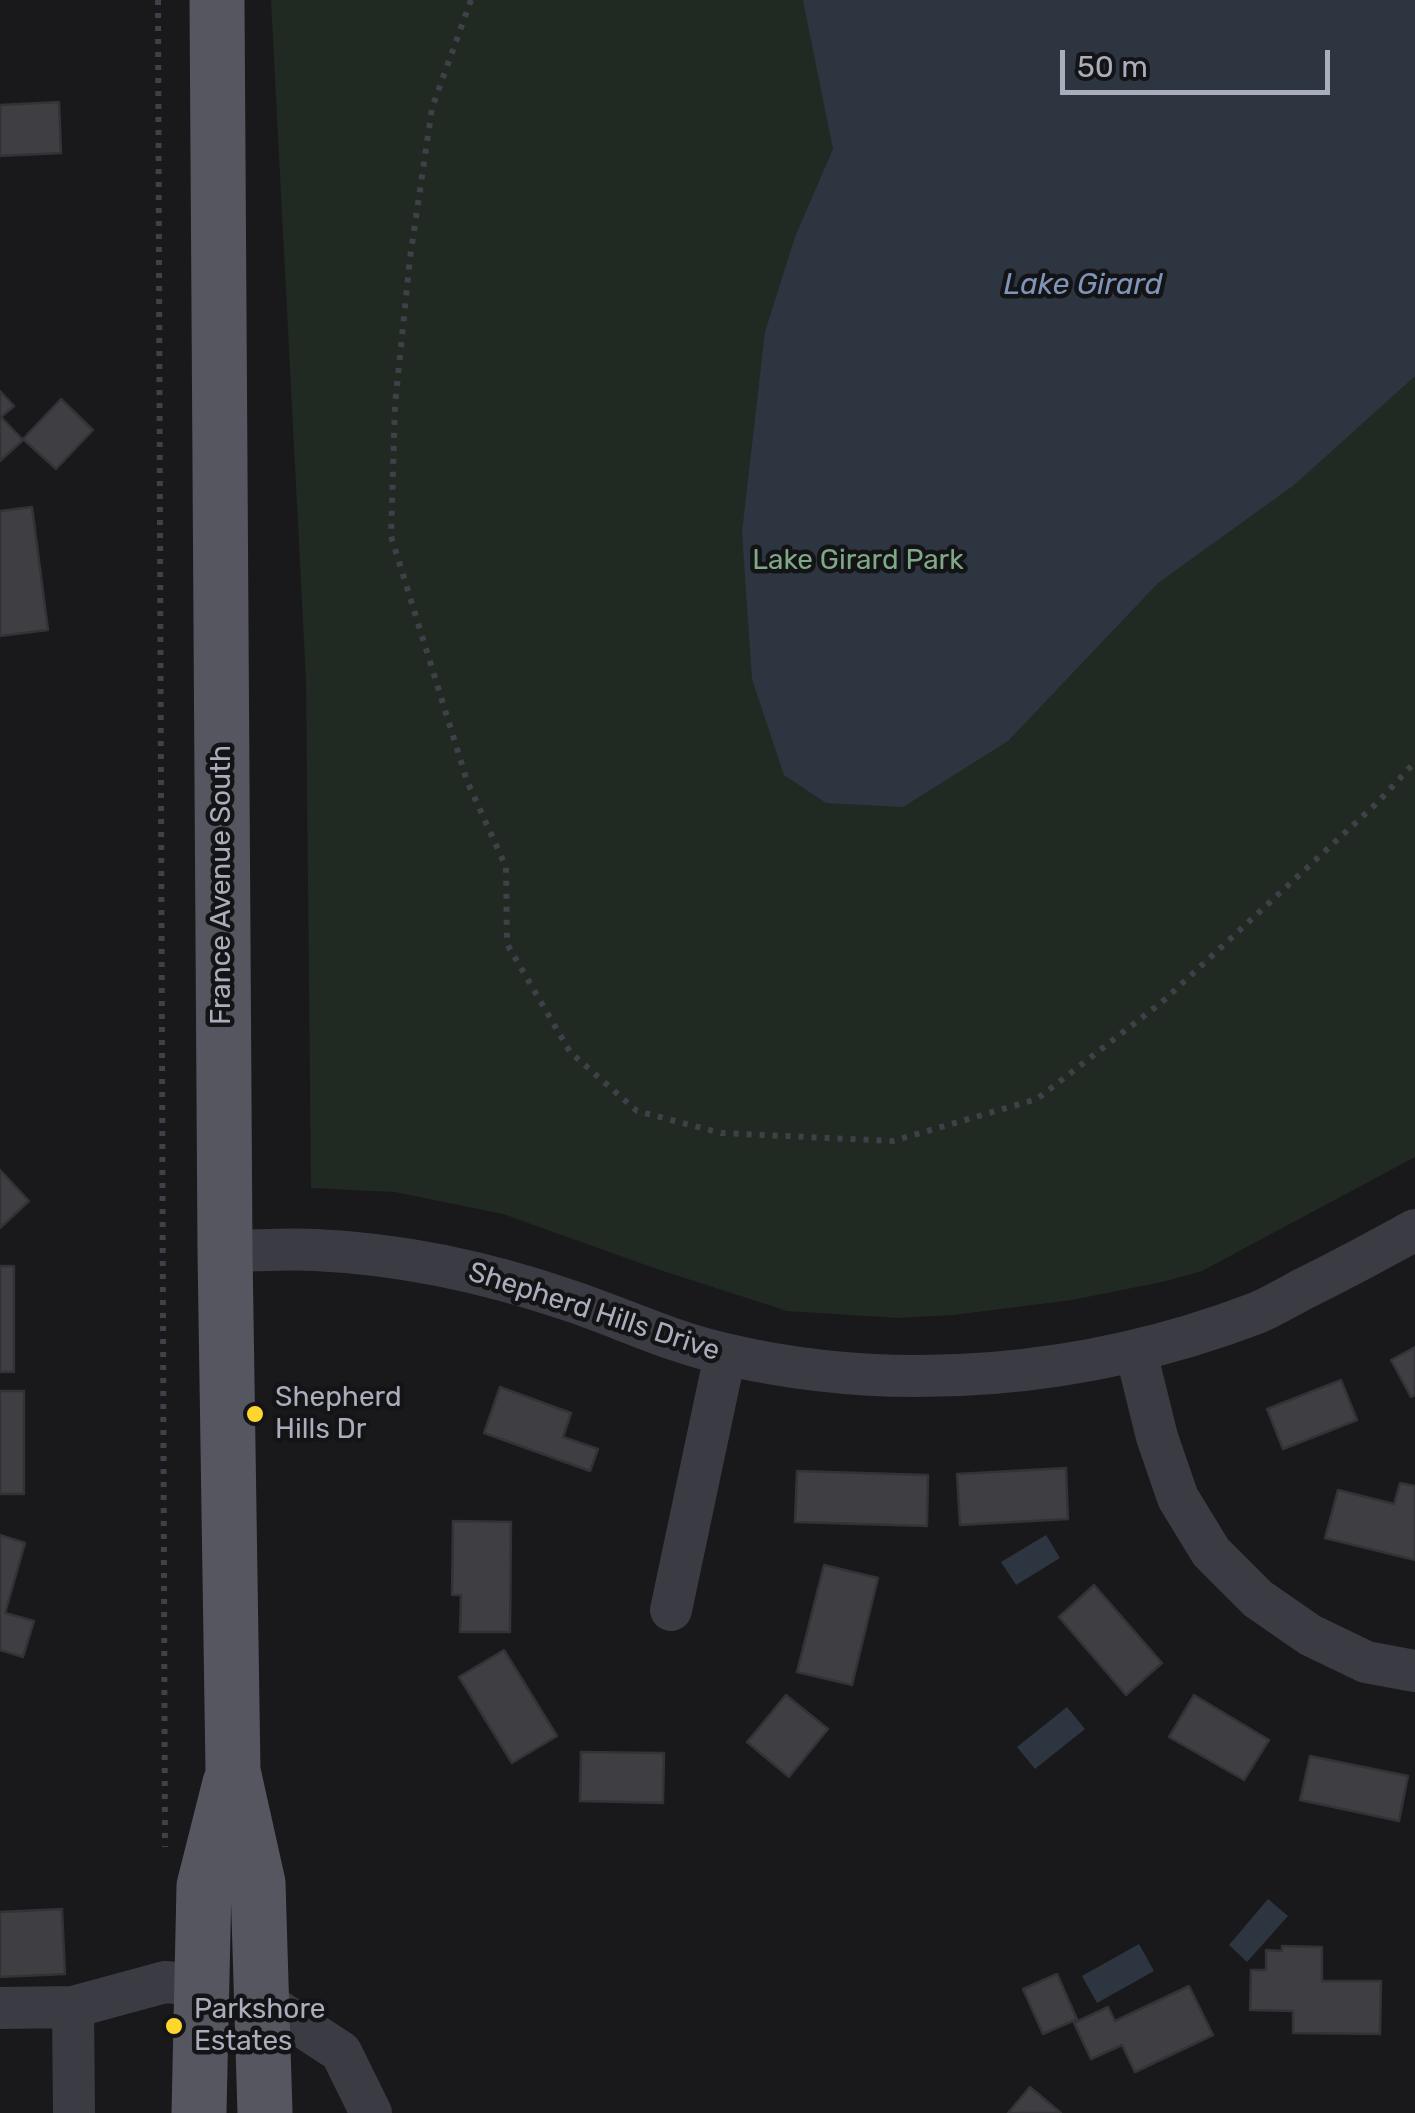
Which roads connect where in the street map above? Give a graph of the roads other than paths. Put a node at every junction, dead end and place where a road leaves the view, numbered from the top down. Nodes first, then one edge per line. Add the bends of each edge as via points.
1 (216, 0) edge
2 (1415, 1230) edge
3 (225, 1251) junction
4 (1136, 1352) junction
5 (726, 1354) junction
6 (672, 1610) dead end
7 (1415, 1671) edge
8 (233, 1771) junction
9 (201, 1985) junction
10 (264, 2001) junction
11 (73, 2007) junction
12 (0, 2008) edge
13 (74, 2113) edge
14 (199, 2113) edge
15 (265, 2113) edge
16 (370, 2113) edge

1 - 3 main road, France Avenue South
2 - 4 street, Shepherd Hills Drive via 1256,1313
3 - 5 street, Shepherd Hills Drive via 398,1257 483,1274
3 - 8 main road, France Avenue South
4 - 5 street, Shepherd Hills Drive via 1026,1370 908,1376 791,1367
4 - 7 street via 1178,1498 1211,1552 1258,1599 1310,1635 1366,1662
5 - 6 street
8 - 9 main road, France Avenue South via 204,1886
8 - 10 main road, France Avenue South via 258,1883
9 - 11 street via 165,1982
9 - 14 main road, France Avenue South
10 - 15 main road, France Avenue South
10 - 16 street via 341,2052
11 - 12 street
11 - 13 street

